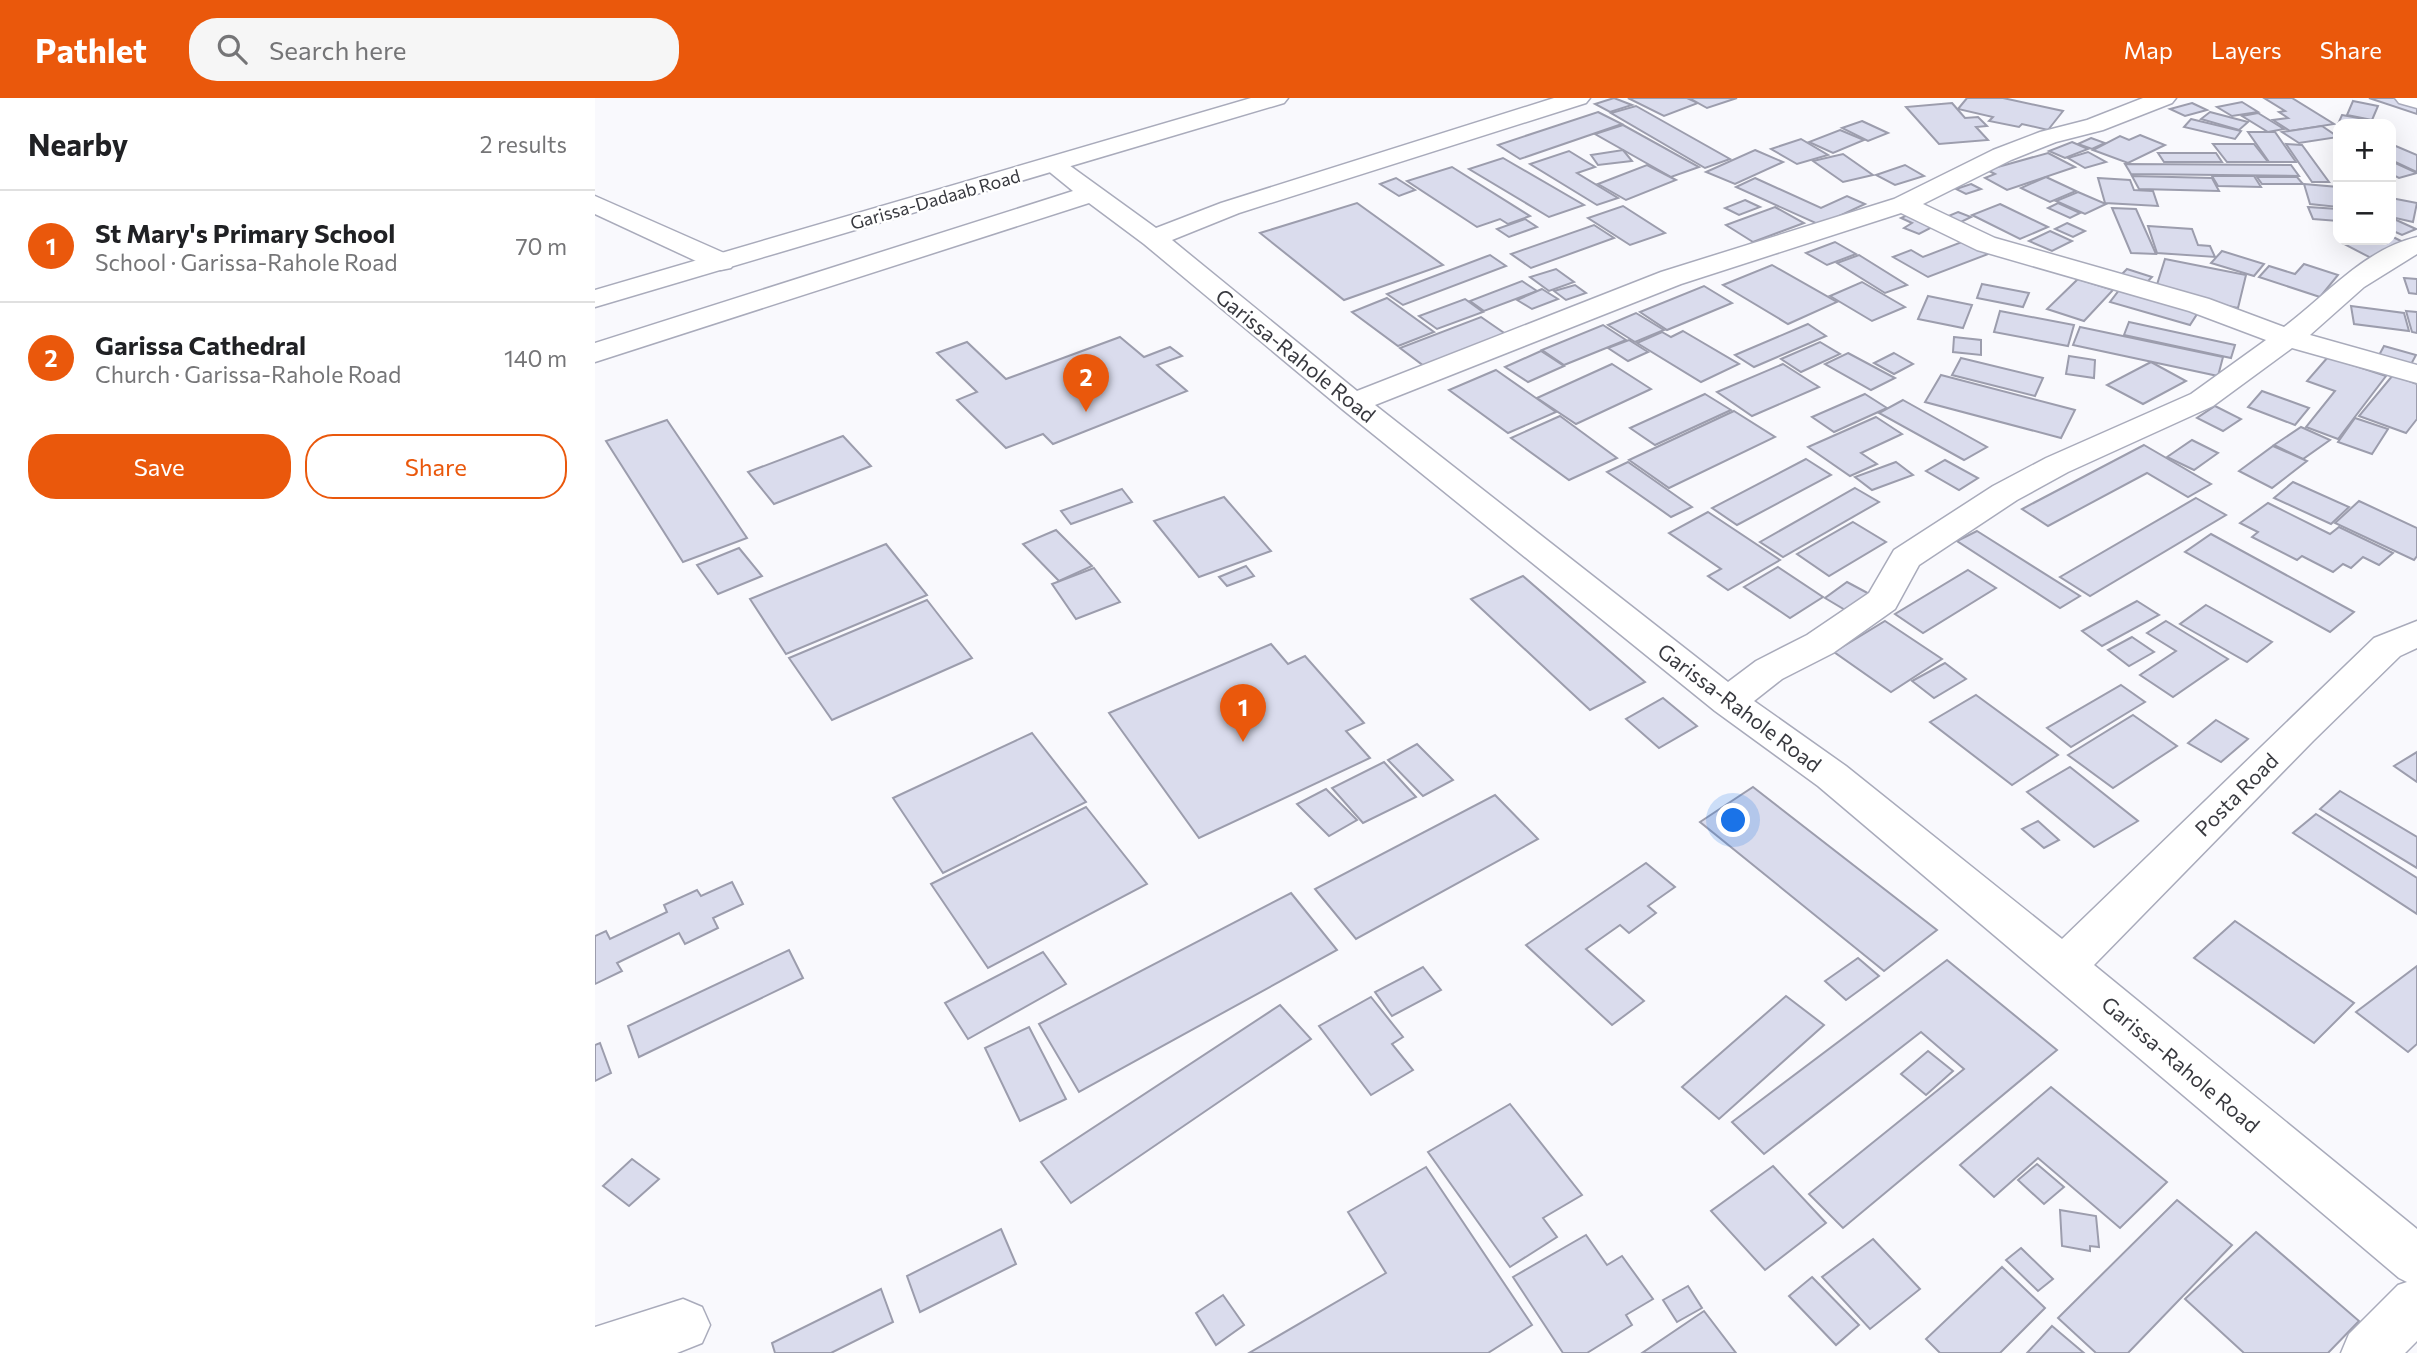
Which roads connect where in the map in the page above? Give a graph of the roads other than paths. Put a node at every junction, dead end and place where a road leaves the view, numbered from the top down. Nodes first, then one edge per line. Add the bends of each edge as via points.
1 (1276, 98) edge
2 (1578, 98) edge
3 (2164, 98) edge
4 (2407, 98) edge
5 (2417, 101) edge
6 (1053, 165) junction
7 (1091, 194) junction
8 (595, 204) edge
9 (1903, 204) junction
10 (1153, 238) junction
11 (2417, 245) edge
12 (721, 262) junction
13 (595, 299) edge
14 (2286, 337) junction
15 (595, 353) edge
16 (2417, 374) edge
17 (1353, 402) junction
18 (2417, 633) edge
19 (1728, 702) junction
20 (2064, 966) junction
21 (2417, 1261) edge
22 (2417, 1303) edge
23 (683, 1325) dead end
24 (598, 1353) edge
25 (2368, 1353) edge

1 - 6 main road, Garissa-Dadaab Road
2 - 10 main road via 1230,208
3 - 9 main road via 2095,125 2048,136
4 - 5 main road
6 - 7 main road, Garissa-Rahole Road
6 - 12 main road, Garissa-Dadaab Road
7 - 10 main road, Garissa-Rahole Road
7 - 15 main road
8 - 12 main road
9 - 14 main road via 1986,244 2199,304
9 - 17 main road via 1671,278
10 - 17 main road, Garissa-Rahole Road
11 - 14 main road via 2354,281
12 - 13 main road, Garissa-Dadaab Road
14 - 16 main road
14 - 19 main road via 2202,400 2005,493 1906,558 1882,601 1820,644 1769,670
17 - 19 main road, Garissa-Rahole Road
18 - 20 main road, Posta Road via 2387,647
19 - 20 main road, Garissa-Rahole Road via 1832,776
20 - 21 main road, Garissa-Rahole Road
22 - 25 main road
23 - 24 main road

